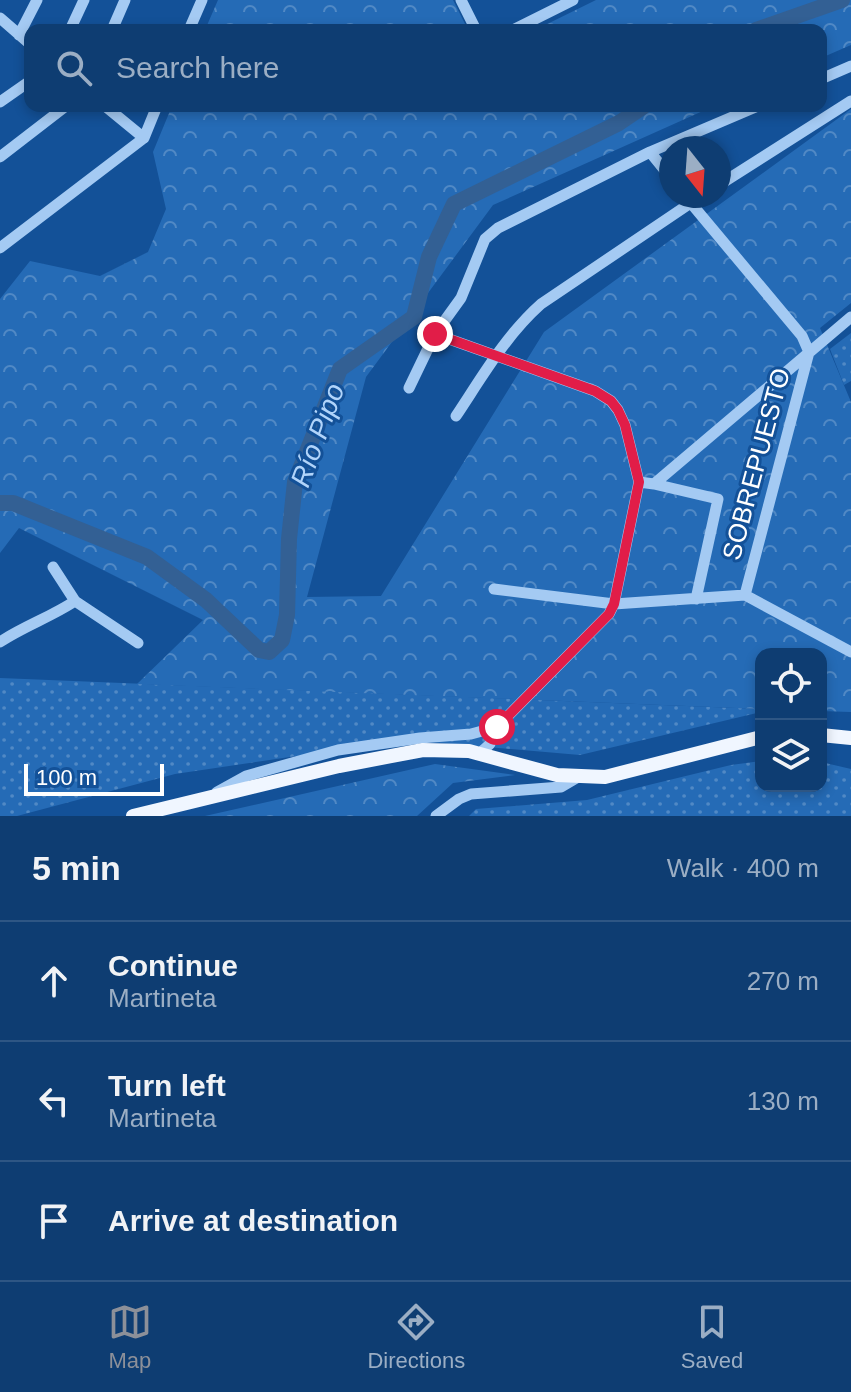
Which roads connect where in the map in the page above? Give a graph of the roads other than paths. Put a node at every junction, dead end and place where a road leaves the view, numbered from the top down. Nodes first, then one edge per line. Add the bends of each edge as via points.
1 (37, 0) edge
2 (84, 0) edge
3 (125, 0) edge
4 (202, 0) edge
5 (461, 0) edge
6 (573, 0) edge
7 (0, 18) edge
8 (25, 24) edge
9 (73, 24) edge
10 (115, 24) edge
11 (192, 24) edge
12 (473, 24) edge
13 (525, 24) edge
14 (24, 25) edge
15 (19, 35) junction
16 (24, 39) edge
17 (851, 66) edge
18 (827, 76) edge
19 (24, 85) edge
20 (851, 101) edge
21 (0, 102) edge
22 (58, 112) edge
23 (112, 112) edge
24 (155, 112) edge
25 (744, 112) edge
26 (144, 138) junction
27 (650, 152) junction
28 (0, 157) edge
29 (659, 163) edge
30 (731, 177) edge
31 (676, 208) edge
32 (694, 208) edge
33 (0, 248) edge
34 (851, 317) edge
35 (435, 334) junction
36 (809, 352) junction
37 (495, 357) junction
38 (409, 388) dead end
39 (456, 416) dead end
40 (639, 482) junction
41 (654, 484) junction
42 (53, 567) dead end
43 (494, 589) dead end
44 (745, 595) junction
45 (696, 599) junction
46 (75, 601) junction
47 (614, 604) junction
48 (0, 642) edge
49 (138, 643) dead end
50 (851, 652) edge
51 (827, 736) edge
52 (851, 738) edge
53 (755, 739) edge
54 (578, 777) junction
55 (206, 798) junction
56 (133, 816) edge
57 (436, 816) edge

1 - 8 street
2 - 9 street
3 - 10 street
4 - 11 street
5 - 12 street
6 - 13 street
7 - 15 street
14 - 15 street
15 - 16 street
17 - 18 street
19 - 21 street
20 - 30 street
22 - 28 street
23 - 26 street
24 - 26 street
25 - 27 street
26 - 33 street
27 - 29 street
27 - 35 street via 485,239 461,298
31 - 37 street via 541,304
32 - 36 street, SOBREPUESTO via 802,336
34 - 36 street
35 - 37 street
35 - 38 street
36 - 41 street
36 - 44 street, SOBREPUESTO
37 - 39 street
37 - 40 street via 611,401 625,425
40 - 41 street
40 - 47 street
41 - 45 street via 718,499
42 - 46 street
43 - 47 street
44 - 45 street
44 - 50 street
45 - 47 street
46 - 48 street
46 - 49 street
47 - 55 street via 497,727 338,750 246,776
51 - 52 main road
53 - 54 main road via 605,777
54 - 55 main road via 557,775 485,749 423,750
54 - 57 street via 561,787 471,794
55 - 56 main road

